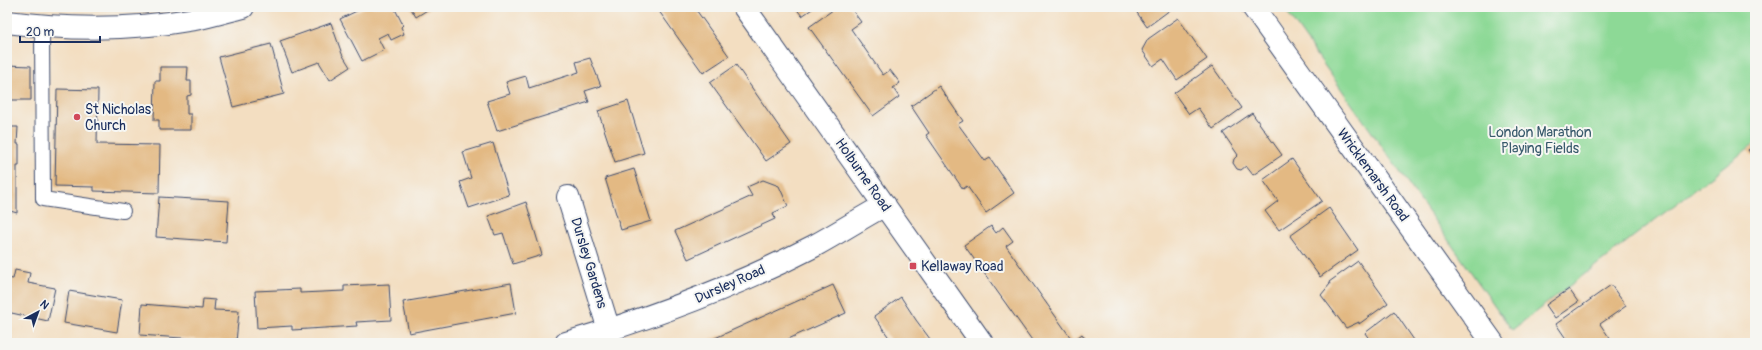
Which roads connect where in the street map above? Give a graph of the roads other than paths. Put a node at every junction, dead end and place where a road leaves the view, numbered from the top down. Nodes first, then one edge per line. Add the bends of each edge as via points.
1 (243, 7) edge
2 (744, 7) edge
3 (1253, 7) edge
4 (7, 22) edge
5 (42, 27) junction
6 (568, 197) dead end
7 (885, 205) junction
8 (123, 211) dead end
9 (609, 330) junction
10 (566, 343) edge
11 (982, 343) edge
12 (1493, 343) edge

1 - 5 street via 197,19 148,26 93,29
2 - 7 street, Holburne Road
3 - 12 street, Wricklemarsh Road
4 - 5 street
5 - 8 lane via 43,199
6 - 9 street, Dursley Gardens
7 - 9 street, Dursley Road via 814,246 744,279 668,311
7 - 11 street, Holburne Road
9 - 10 street, Dursley Road

